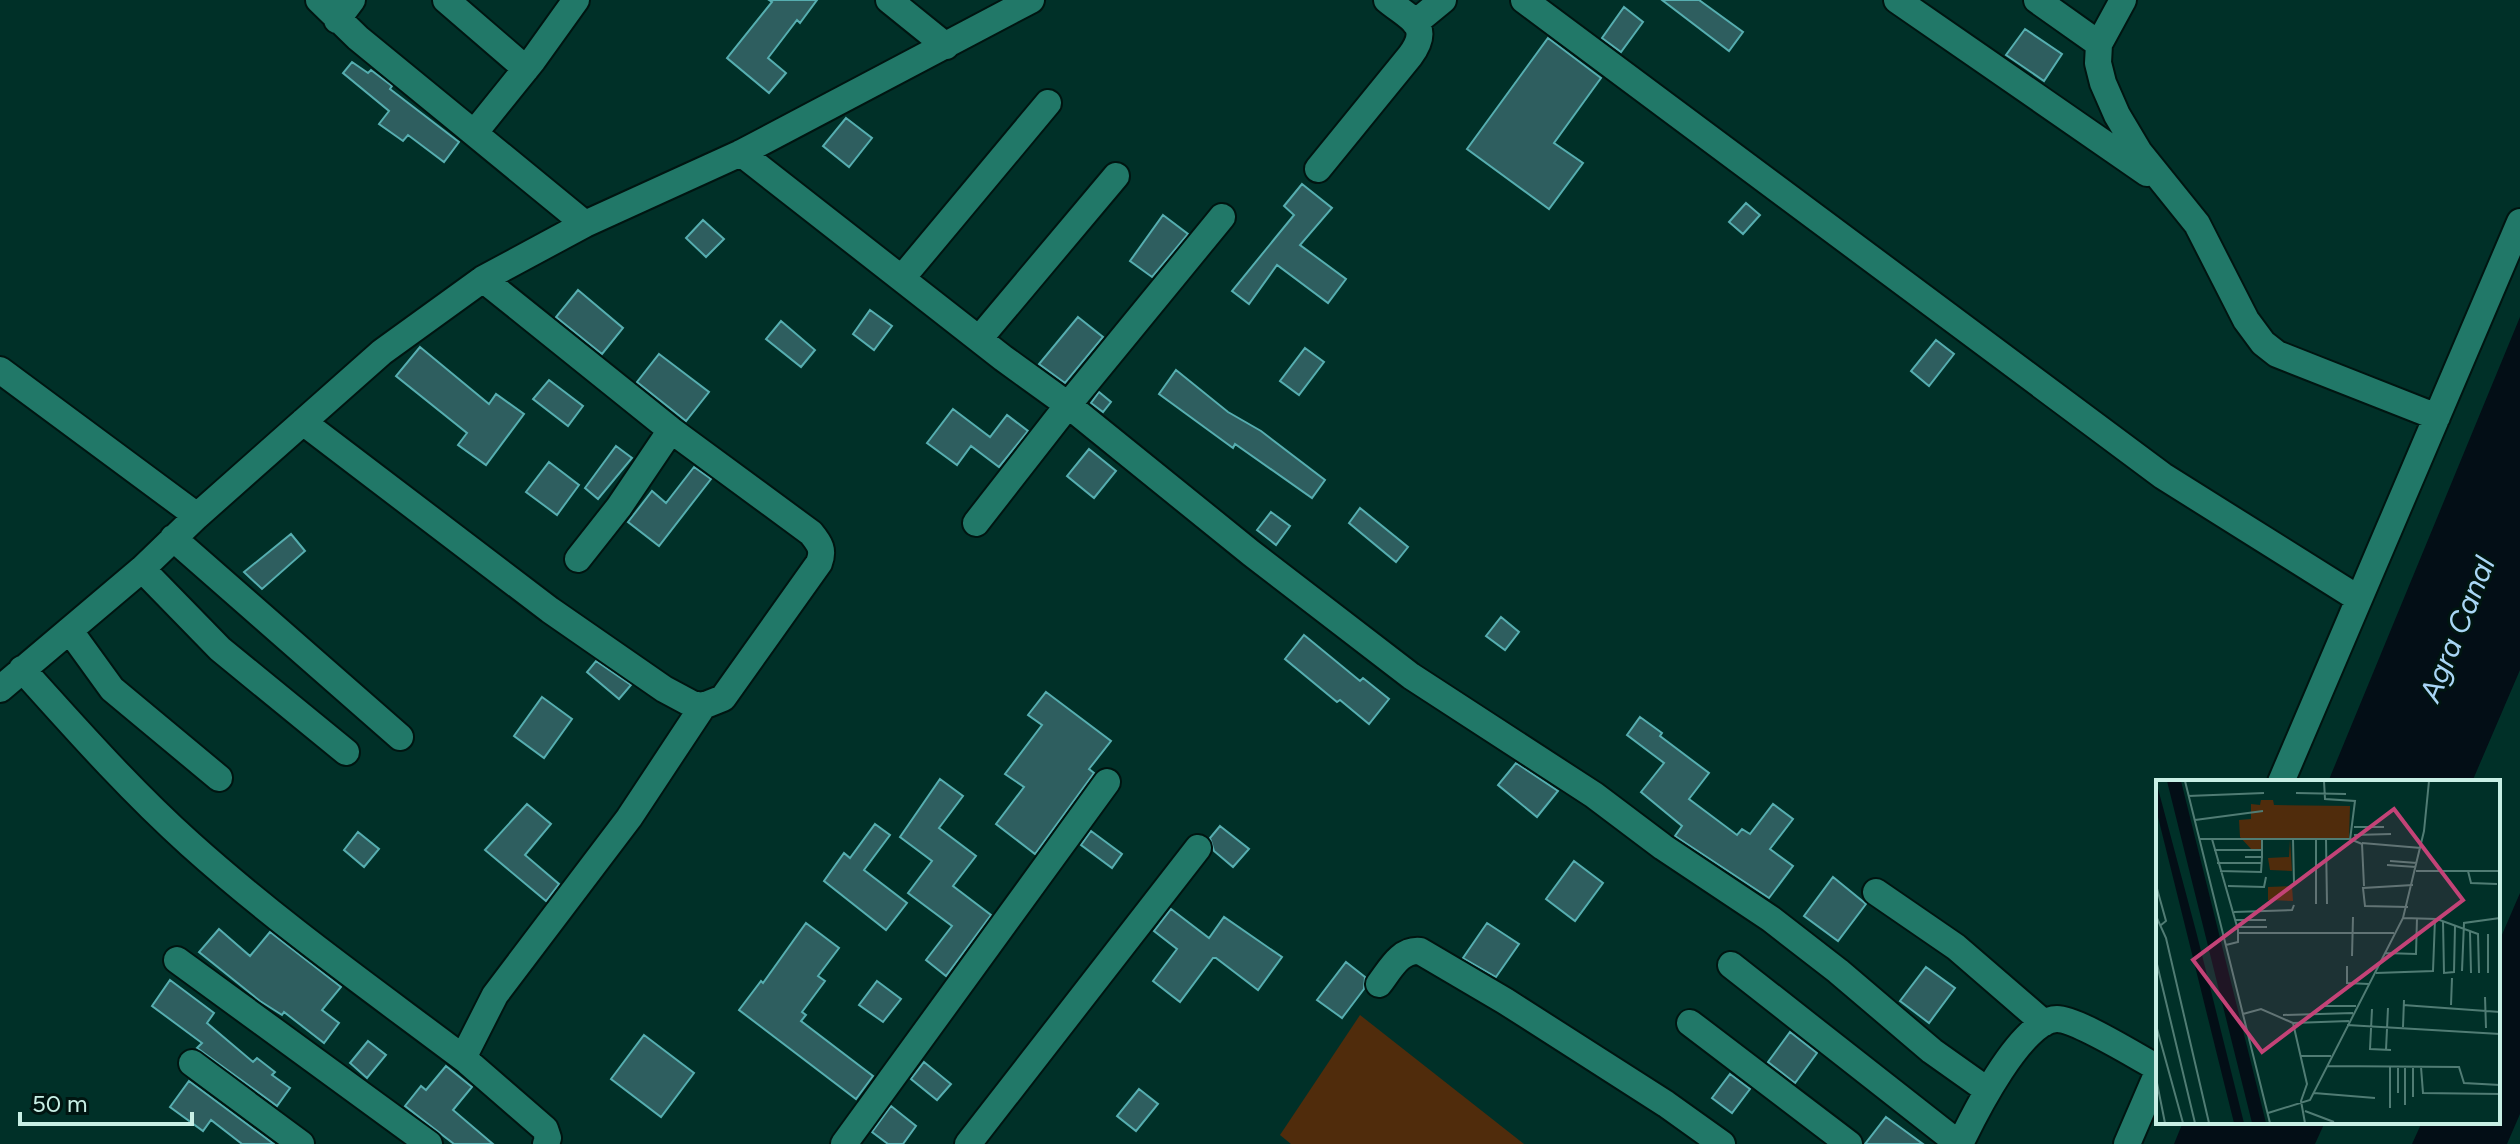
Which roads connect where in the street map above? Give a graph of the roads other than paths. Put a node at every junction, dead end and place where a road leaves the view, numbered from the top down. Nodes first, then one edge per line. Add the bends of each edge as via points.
1 (319, 0) edge
2 (446, 0) edge
3 (576, 0) edge
4 (889, 0) edge
5 (1031, 0) edge
6 (1387, 0) edge
7 (1443, 0) edge
8 (1524, 0) edge
9 (1897, 0) edge
10 (2037, 0) edge
11 (2123, 0) edge
12 (344, 10) edge
13 (1415, 23) junction
14 (2099, 44) junction
15 (946, 46) junction
16 (526, 69) junction
17 (1048, 103) dead end
18 (475, 132) junction
19 (741, 153) junction
20 (1318, 169) dead end
21 (1116, 176) dead end
22 (2168, 188) junction
23 (1222, 217) dead end
24 (2520, 222) edge
25 (585, 224) junction
26 (902, 278) junction
27 (483, 279) junction
28 (979, 339) junction
29 (0, 370) edge
30 (1068, 405) junction
31 (2437, 417) junction
32 (303, 422) junction
33 (671, 430) junction
34 (197, 516) junction
35 (976, 523) dead end
36 (173, 538) junction
37 (578, 559) dead end
38 (142, 569) junction
39 (2359, 599) junction
40 (70, 631) junction
41 (22, 669) junction
42 (0, 689) edge
43 (703, 706) junction
44 (400, 737) dead end
45 (346, 752) dead end
46 (219, 778) dead end
47 (2282, 780) edge
48 (1107, 782) dead end
49 (1198, 848) dead end
50 (1876, 892) dead end
51 (177, 960) dead end
52 (1731, 965) dead end
53 (1379, 984) dead end
54 (1690, 1023) dead end
55 (2044, 1023) junction
56 (467, 1061) junction
57 (192, 1063) dead end
58 (2156, 1069) edge
59 (2156, 1075) edge
60 (1987, 1090) junction
61 (301, 1144) edge
62 (429, 1144) edge
63 (546, 1144) edge
64 (844, 1144) edge
65 (968, 1144) edge
66 (1722, 1144) edge
67 (1849, 1144) edge
68 (1960, 1144) edge
69 (2127, 1144) edge

1 - 12 street
2 - 16 street
3 - 16 street
4 - 15 street
5 - 15 street
6 - 13 street
7 - 13 street
8 - 39 street via 2163,476
9 - 22 street
10 - 14 street
11 - 14 street
12 - 18 street
13 - 20 street via 1421,37 1414,50
14 - 22 street via 2103,83 2117,115
15 - 19 street
16 - 18 street
17 - 26 street
18 - 25 street
19 - 25 street
19 - 26 street
21 - 28 street
22 - 31 street via 2197,224 2263,343 2277,354
23 - 30 street
24 - 31 street
25 - 27 street
26 - 28 street
27 - 32 street via 382,352
27 - 33 street
28 - 30 street
29 - 34 street
30 - 35 street
30 - 60 street via 1411,676 1771,919
31 - 39 street
32 - 34 street
32 - 43 street via 550,610 664,689
33 - 37 street
33 - 43 street via 811,533 822,549 819,563 730,690
34 - 36 street
36 - 38 street
36 - 44 street
38 - 40 street
38 - 45 street via 220,649
39 - 47 street
40 - 41 street
40 - 46 street via 112,689
41 - 42 street
41 - 56 street via 189,844 317,951
43 - 56 street via 629,818 495,995 465,1054
48 - 64 street
49 - 65 street
50 - 55 street via 1956,947
51 - 62 street
52 - 68 street
53 - 66 street via 1401,956 1420,951
54 - 67 street
55 - 58 street via 2069,1022
55 - 60 street
56 - 63 street via 545,1129
57 - 61 street
59 - 69 street
60 - 68 street

